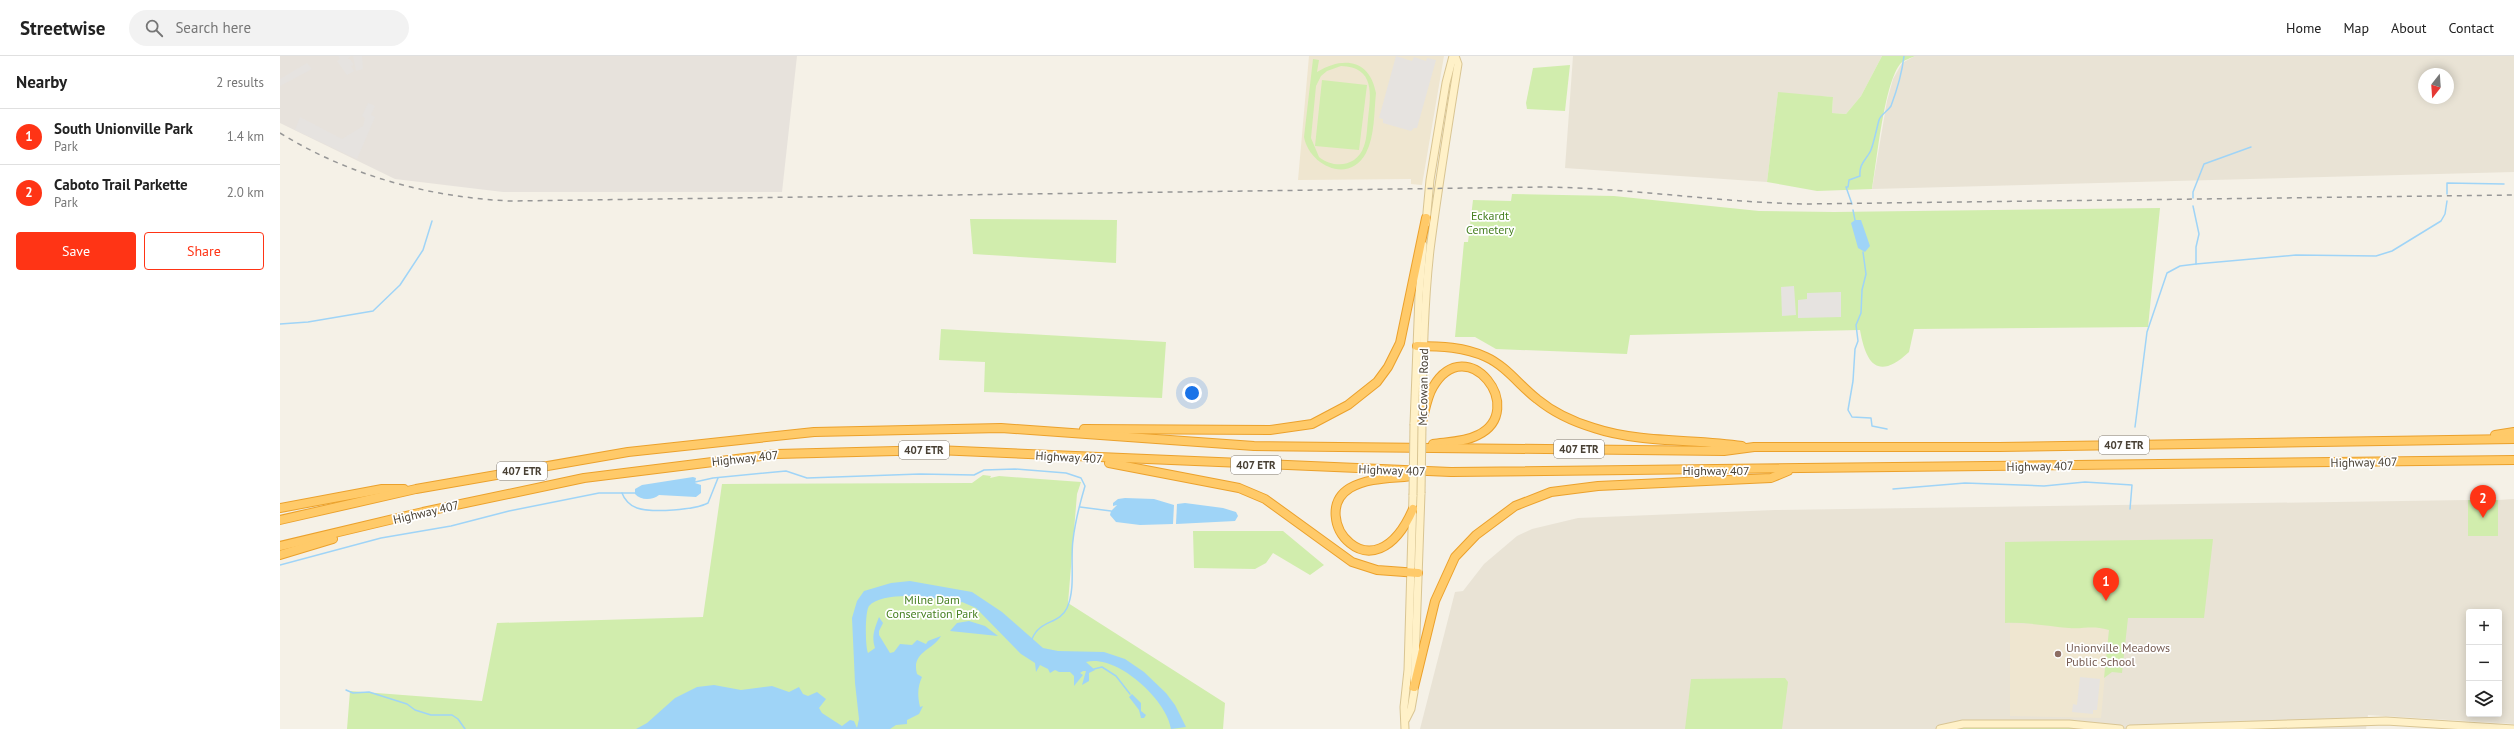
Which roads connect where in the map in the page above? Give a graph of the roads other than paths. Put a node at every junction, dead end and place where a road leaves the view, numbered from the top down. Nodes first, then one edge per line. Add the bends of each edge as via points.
1 (1454, 56) edge
2 (1426, 218) junction
3 (1420, 346) junction
4 (1419, 424) junction
5 (1001, 428) junction
6 (2514, 432) edge
7 (2470, 439) junction
8 (2514, 439) edge
9 (1404, 447) junction
10 (1754, 447) junction
11 (1071, 457) junction
12 (2514, 460) edge
13 (2474, 461) junction
14 (2514, 464) edge
15 (1794, 469) junction
16 (1440, 472) junction
17 (416, 489) junction
18 (280, 508) edge
19 (1413, 509) junction
20 (280, 520) edge
21 (389, 521) junction
22 (280, 546) edge
23 (280, 555) edge
24 (1414, 573) junction
25 (1414, 687) junction
26 (1406, 719) junction
27 (1405, 729) edge
28 (1940, 729) edge
29 (2120, 729) edge
30 (2130, 729) edge
31 (2514, 729) edge

1 - 2 main road, McCowan Road via 1445,91
1 - 3 main road, McCowan Road via 1458,64 1440,173
2 - 3 main road, McCowan Road via 1419,296
2 - 5 highway via 1405,328 1388,366 1377,382 1348,405 1312,424 1270,430
3 - 4 main road, McCowan Road
3 - 10 highway via 1467,350 1487,357 1560,415 1594,429 1617,434
4 - 9 highway via 1432,388 1450,369 1463,366 1480,372 1492,382 1498,403 1493,423 1479,435 1467,439
4 - 19 main road, McCowan Road, bridge
4 - 24 main road, McCowan Road, bridge via 1421,494
5 - 9 highway, Highway 407 / 407 ETR via 1254,446
5 - 17 highway, Highway 407 / 407 ETR via 806,433 628,452
6 - 7 highway
7 - 8 highway, Highway 407 / 407 ETR
7 - 10 highway, Highway 407 / 407 ETR via 1999,447
9 - 10 highway, Highway 407 / 407 ETR via 1724,450
11 - 16 highway, Highway 407 / 407 ETR
11 - 21 highway, Highway 407 / 407 ETR via 936,450 777,454 584,478
11 - 24 highway via 1196,478 1239,488 1265,499 1352,562 1377,570
12 - 13 highway, Highway 407 / 407 ETR
13 - 14 highway
13 - 15 highway, Highway 407 / 407 ETR
15 - 16 highway, Highway 407 / 407 ETR
15 - 25 highway via 1770,478 1551,492 1515,506 1476,535 1455,557 1435,601
16 - 19 highway via 1366,481 1350,488 1341,497 1335,521 1348,543 1363,550 1378,550 1394,541 1404,530
17 - 18 highway via 382,489
17 - 20 highway, Highway 407 / 407 ETR
19 - 24 main road, McCowan Road
21 - 22 highway, Highway 407 / 407 ETR
21 - 23 highway
24 - 25 main road, McCowan Road
24 - 26 main road, McCowan Road via 1404,707
25 - 26 main road, McCowan Road via 1411,709
26 - 27 main road, McCowan Road
28 - 29 main road via 1963,724 2069,724
30 - 31 main road via 2386,721

